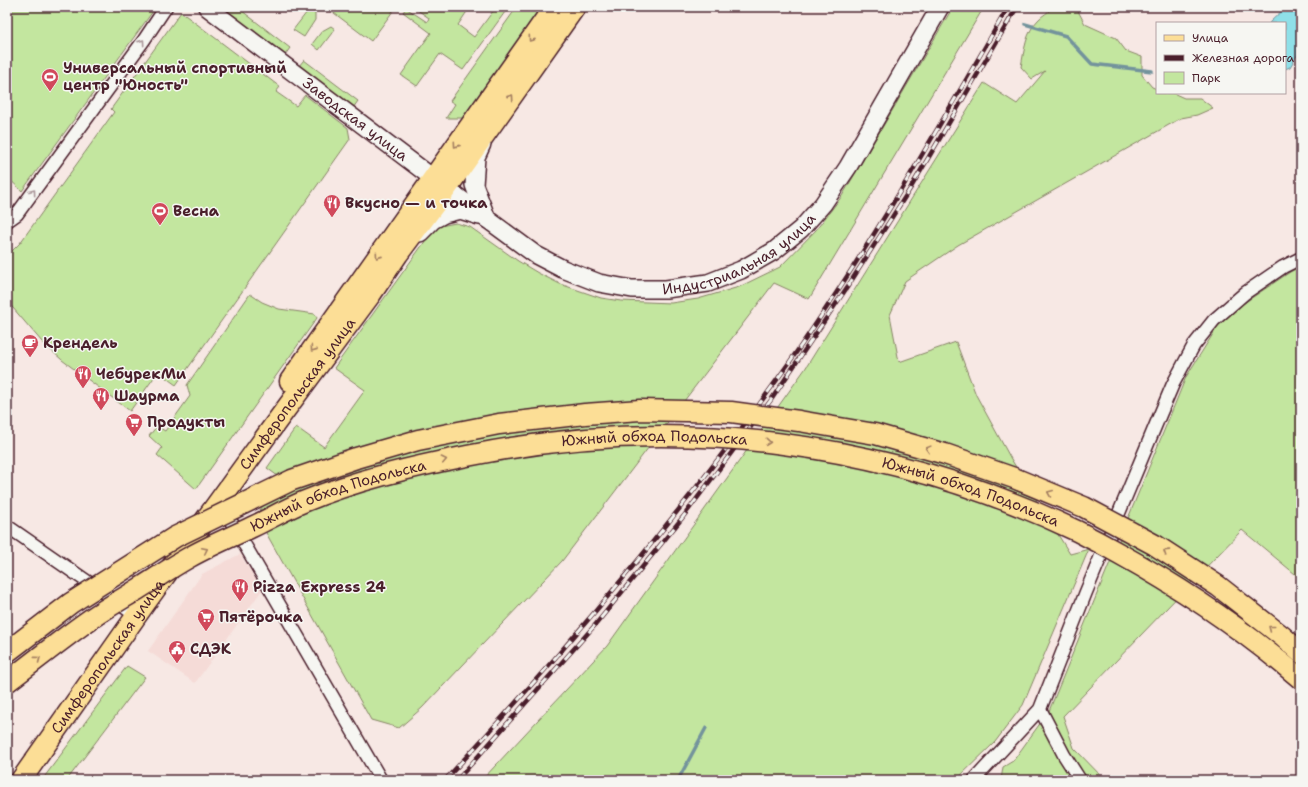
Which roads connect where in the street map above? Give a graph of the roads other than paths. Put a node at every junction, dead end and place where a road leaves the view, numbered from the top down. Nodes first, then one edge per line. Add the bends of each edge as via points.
1 (166, 7) edge
2 (207, 7) edge
3 (554, 7) edge
4 (575, 7) edge
5 (940, 7) edge
6 (489, 129) junction
7 (440, 183) junction
8 (487, 219) junction
9 (7, 221) edge
10 (398, 254) junction
11 (1301, 258) edge
12 (216, 506) junction
13 (7, 526) edge
14 (132, 612) junction
15 (7, 652) edge
16 (1301, 653) edge
17 (1301, 679) edge
18 (7, 682) edge
19 (1040, 709) junction
20 (7, 778) edge
21 (20, 780) edge
22 (381, 780) edge
23 (974, 780) edge
24 (1080, 780) edge

9 -> 1 street via 17,214
2 - 7 main road, Заводская улица
3 -> 7 main road, Симферопольская улица
6 -> 4 main road, Симферопольская улица
5 - 8 main road, Индустриальная улица via 848,167 823,204 801,229 774,251 741,270 708,283 666,289 632,289 599,283 563,269 536,254
6 - 7 main road, Симферопольская улица
6 - 8 main road via 476,157 474,184
7 - 8 main road, Индустриальная улица
7 - 10 main road, Симферопольская улица
7 -> 14 main road, Симферопольская улица via 284,390
8 - 10 main road via 460,210 444,214 433,220
10 - 12 main road, Симферопольская улица
11 - 19 street via 1245,293 1214,320 1194,345 1159,417
12 - 14 main road, Симферопольская улица
12 - 22 street via 225,512 232,523
13 - 14 street
14 - 20 main road, Симферопольская улица
14 - 21 main road, Симферопольская улица
16 -> 15 main road, Южный обход Подольска, bridge via 1218,586 1155,545 1084,507 1014,478 945,454 875,434 731,412 640,410 499,424 426,438 292,480 175,538 71,603
18 -> 17 main road, Южный обход Подольска, bridge via 93,618 189,558 304,502 364,481 425,464 503,448 587,438 644,435 722,438 798,445 875,459 941,477 1006,500 1078,531 1149,570 1267,650
19 - 23 street
19 - 24 street

